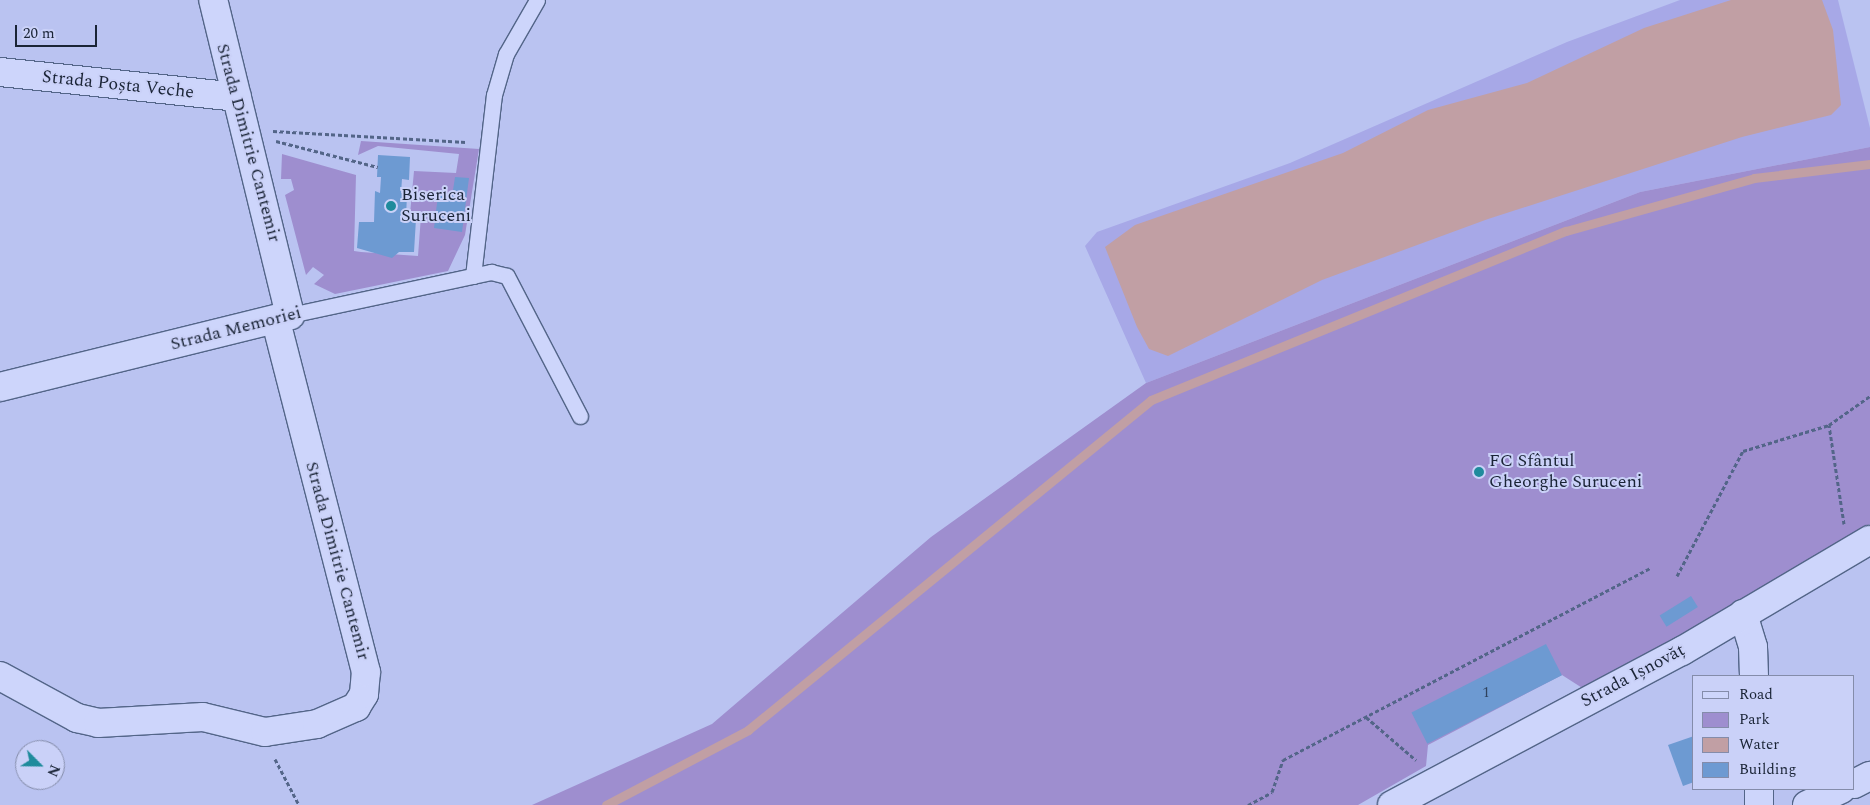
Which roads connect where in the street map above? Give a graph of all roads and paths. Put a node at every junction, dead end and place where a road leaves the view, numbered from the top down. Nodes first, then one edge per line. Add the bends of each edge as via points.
1 (213, 0) edge
2 (537, 0) edge
3 (0, 72) edge
4 (237, 97) junction
5 (248, 132) junction
6 (487, 140) junction
7 (378, 167) dead end
8 (473, 276) junction
9 (283, 318) junction
10 (0, 387) edge
11 (1870, 396) edge
12 (580, 416) dead end
13 (1829, 425) junction
14 (1861, 546) edge
15 (1651, 568) dead end
16 (1677, 576) dead end
17 (1743, 614) junction
18 (1754, 675) edge
19 (0, 676) edge
20 (1366, 717) junction
21 (266, 732) junction
22 (1460, 766) junction
23 (1870, 776) edge
24 (1855, 784) edge
25 (1759, 790) edge
26 (1840, 790) edge
27 (299, 805) edge
28 (1248, 805) edge
29 (1392, 805) edge
30 (1759, 805) edge
31 (1807, 805) edge

1 - 4 street, Strada Dimitrie Cantemir
2 - 6 lane via 506,54
3 - 4 street, Strada Poșta Veche
4 - 5 street, Strada Dimitrie Cantemir
5 - 6 path via 453,143
5 - 7 path
5 - 9 street, Strada Dimitrie Cantemir
6 - 8 lane
8 - 9 lane, Strada Memoriei
8 - 12 lane, Strada Memoriei via 491,272 507,276
9 - 10 street, Strada Memoriei
9 - 21 street, Strada Dimitrie Cantemir via 366,672 364,694 342,716 291,731
11 - 13 path
13 - 14 path via 1838,504
13 - 16 path via 1743,451
14 - 17 street, Strada Ișnovăț
15 - 20 path
17 - 18 street via 1753,647
17 - 22 street, Strada Ișnovăț via 1682,651
19 - 21 street, Strada Dimitrie Cantemir via 77,718 98,723 203,717
20 - 22 path via 1411,760
20 - 28 path via 1283,760 1272,792
21 - 27 path
22 - 29 street, Strada Ișnovăț
23 - 24 street
25 - 30 street
26 - 31 street

